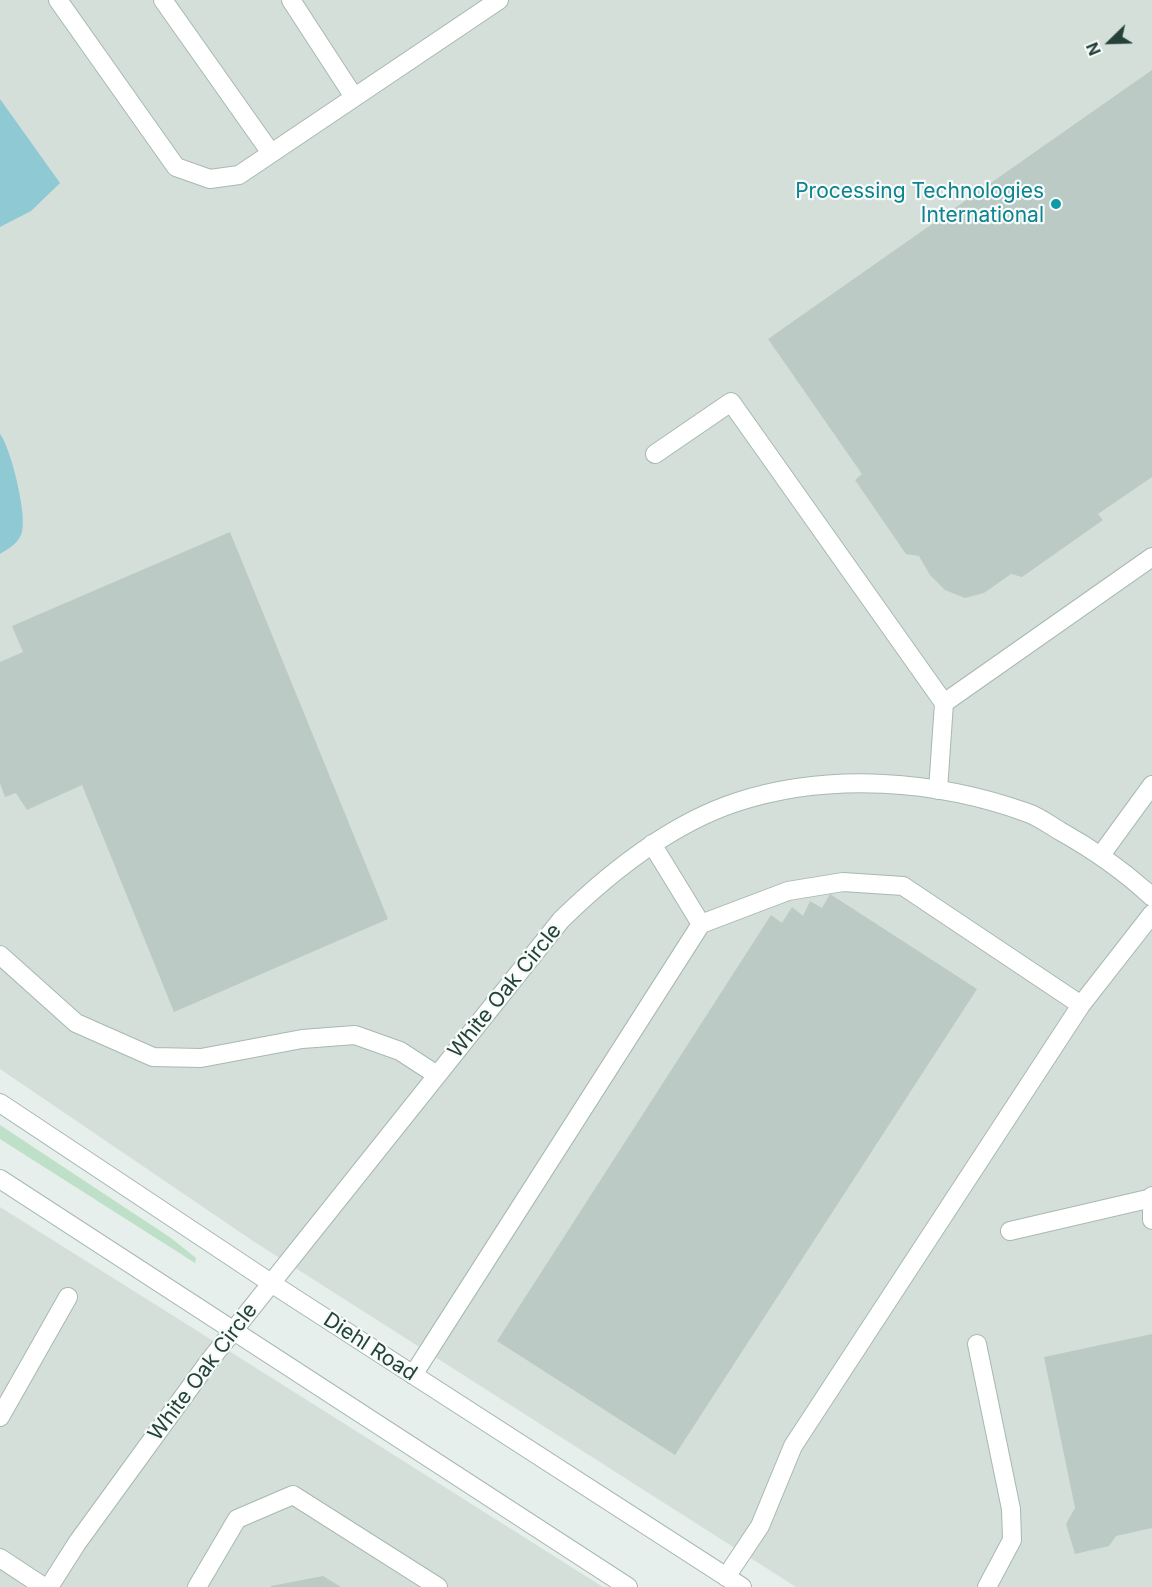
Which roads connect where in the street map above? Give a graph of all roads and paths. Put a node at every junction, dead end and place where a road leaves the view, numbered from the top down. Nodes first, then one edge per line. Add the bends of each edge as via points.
1 (58, 0) edge
2 (163, 0) edge
3 (291, 0) edge
4 (500, 0) edge
5 (354, 97) junction
6 (271, 153) junction
7 (655, 454) dead end
8 (1152, 557) edge
9 (944, 703) junction
10 (1152, 785) edge
11 (938, 790) junction
12 (652, 844) junction
13 (1101, 855) junction
14 (1152, 897) edge
15 (1152, 914) edge
16 (701, 924) junction
17 (0, 955) edge
18 (1081, 1005) junction
19 (437, 1075) junction
20 (0, 1103) edge
21 (0, 1179) edge
22 (1152, 1197) edge
23 (1152, 1220) edge
24 (1010, 1231) dead end
25 (271, 1283) junction
26 (68, 1297) dead end
27 (233, 1331) junction
28 (977, 1344) dead end
29 (413, 1375) junction
30 (0, 1417) edge
31 (0, 1558) edge
32 (726, 1577) junction
33 (623, 1586) edge
34 (44, 1587) edge
35 (49, 1587) edge
36 (197, 1587) edge
37 (438, 1587) edge
38 (742, 1587) edge
39 (987, 1587) edge

1 - 6 street via 176,167 210,179 239,175
2 - 6 street
3 - 5 street
4 - 5 street
5 - 6 street
7 - 9 street via 730,402
8 - 9 street
9 - 11 street
10 - 13 street
11 - 12 street, White Oak Circle via 866,783 775,794 736,802
11 - 13 street, White Oak Circle via 1030,814
12 - 16 street
12 - 19 street, White Oak Circle via 600,882 561,920
13 - 14 street, White Oak Circle
15 - 18 street
16 - 18 street via 788,891 843,882 903,886
16 - 29 street
17 - 19 street via 76,1023 153,1057 201,1058 302,1039 355,1035 400,1051
18 - 32 street via 793,1446 760,1526
19 - 25 street, White Oak Circle
20 - 25 street, Diehl Road
21 - 27 street
22 - 23 street
22 - 24 street
25 - 27 street, White Oak Circle
25 - 29 street, Diehl Road
26 - 30 street
27 - 33 street
27 - 35 street, White Oak Circle via 77,1542
28 - 39 street via 1011,1509 1012,1540
29 - 32 street, Diehl Road
31 - 34 street
32 - 38 street, Diehl Road
36 - 37 street via 237,1519 293,1495

